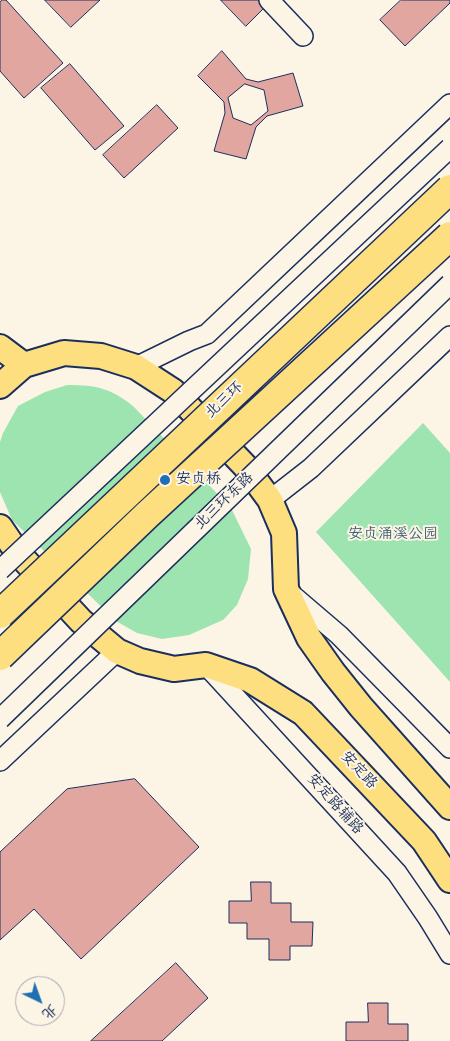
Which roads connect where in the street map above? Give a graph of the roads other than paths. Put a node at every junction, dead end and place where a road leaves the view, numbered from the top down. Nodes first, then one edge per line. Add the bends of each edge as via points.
1 (269, 0) edge
2 (303, 36) dead end
3 (450, 104) edge
4 (450, 148) edge
5 (450, 189) edge
6 (450, 236) edge
7 (450, 284) edge
8 (450, 336) edge
9 (0, 347) edge
10 (24, 365) junction
11 (136, 367) junction
12 (0, 386) edge
13 (270, 500) junction
14 (0, 527) edge
15 (0, 570) edge
16 (286, 589) junction
17 (0, 614) edge
18 (117, 651) junction
19 (0, 656) edge
20 (206, 665) junction
21 (0, 719) edge
22 (450, 748) edge
23 (0, 761) edge
24 (450, 807) edge
25 (450, 880) edge
26 (450, 954) edge

1 - 2 street
3 - 11 street via 207,334
4 - 15 street, bridge
5 - 17 highway, 北三环, bridge
6 - 19 highway, 北三环, bridge via 146,515
7 - 21 street, 北三环东路, bridge
8 - 13 street via 312,468
9 - 10 main road
10 - 11 main road via 64,352 101,356
10 - 12 main road
11 - 13 main road via 173,391 245,466
13 - 16 main road via 284,533
14 - 18 main road via 16,552 81,621
16 - 22 street via 339,635
16 - 24 main road via 304,628 333,672
18 - 20 main road via 140,661 174,669
18 - 23 street
20 - 25 main road, 安定路 via 250,680 303,713 424,841
20 - 26 street, 安定路辅路 via 397,873

